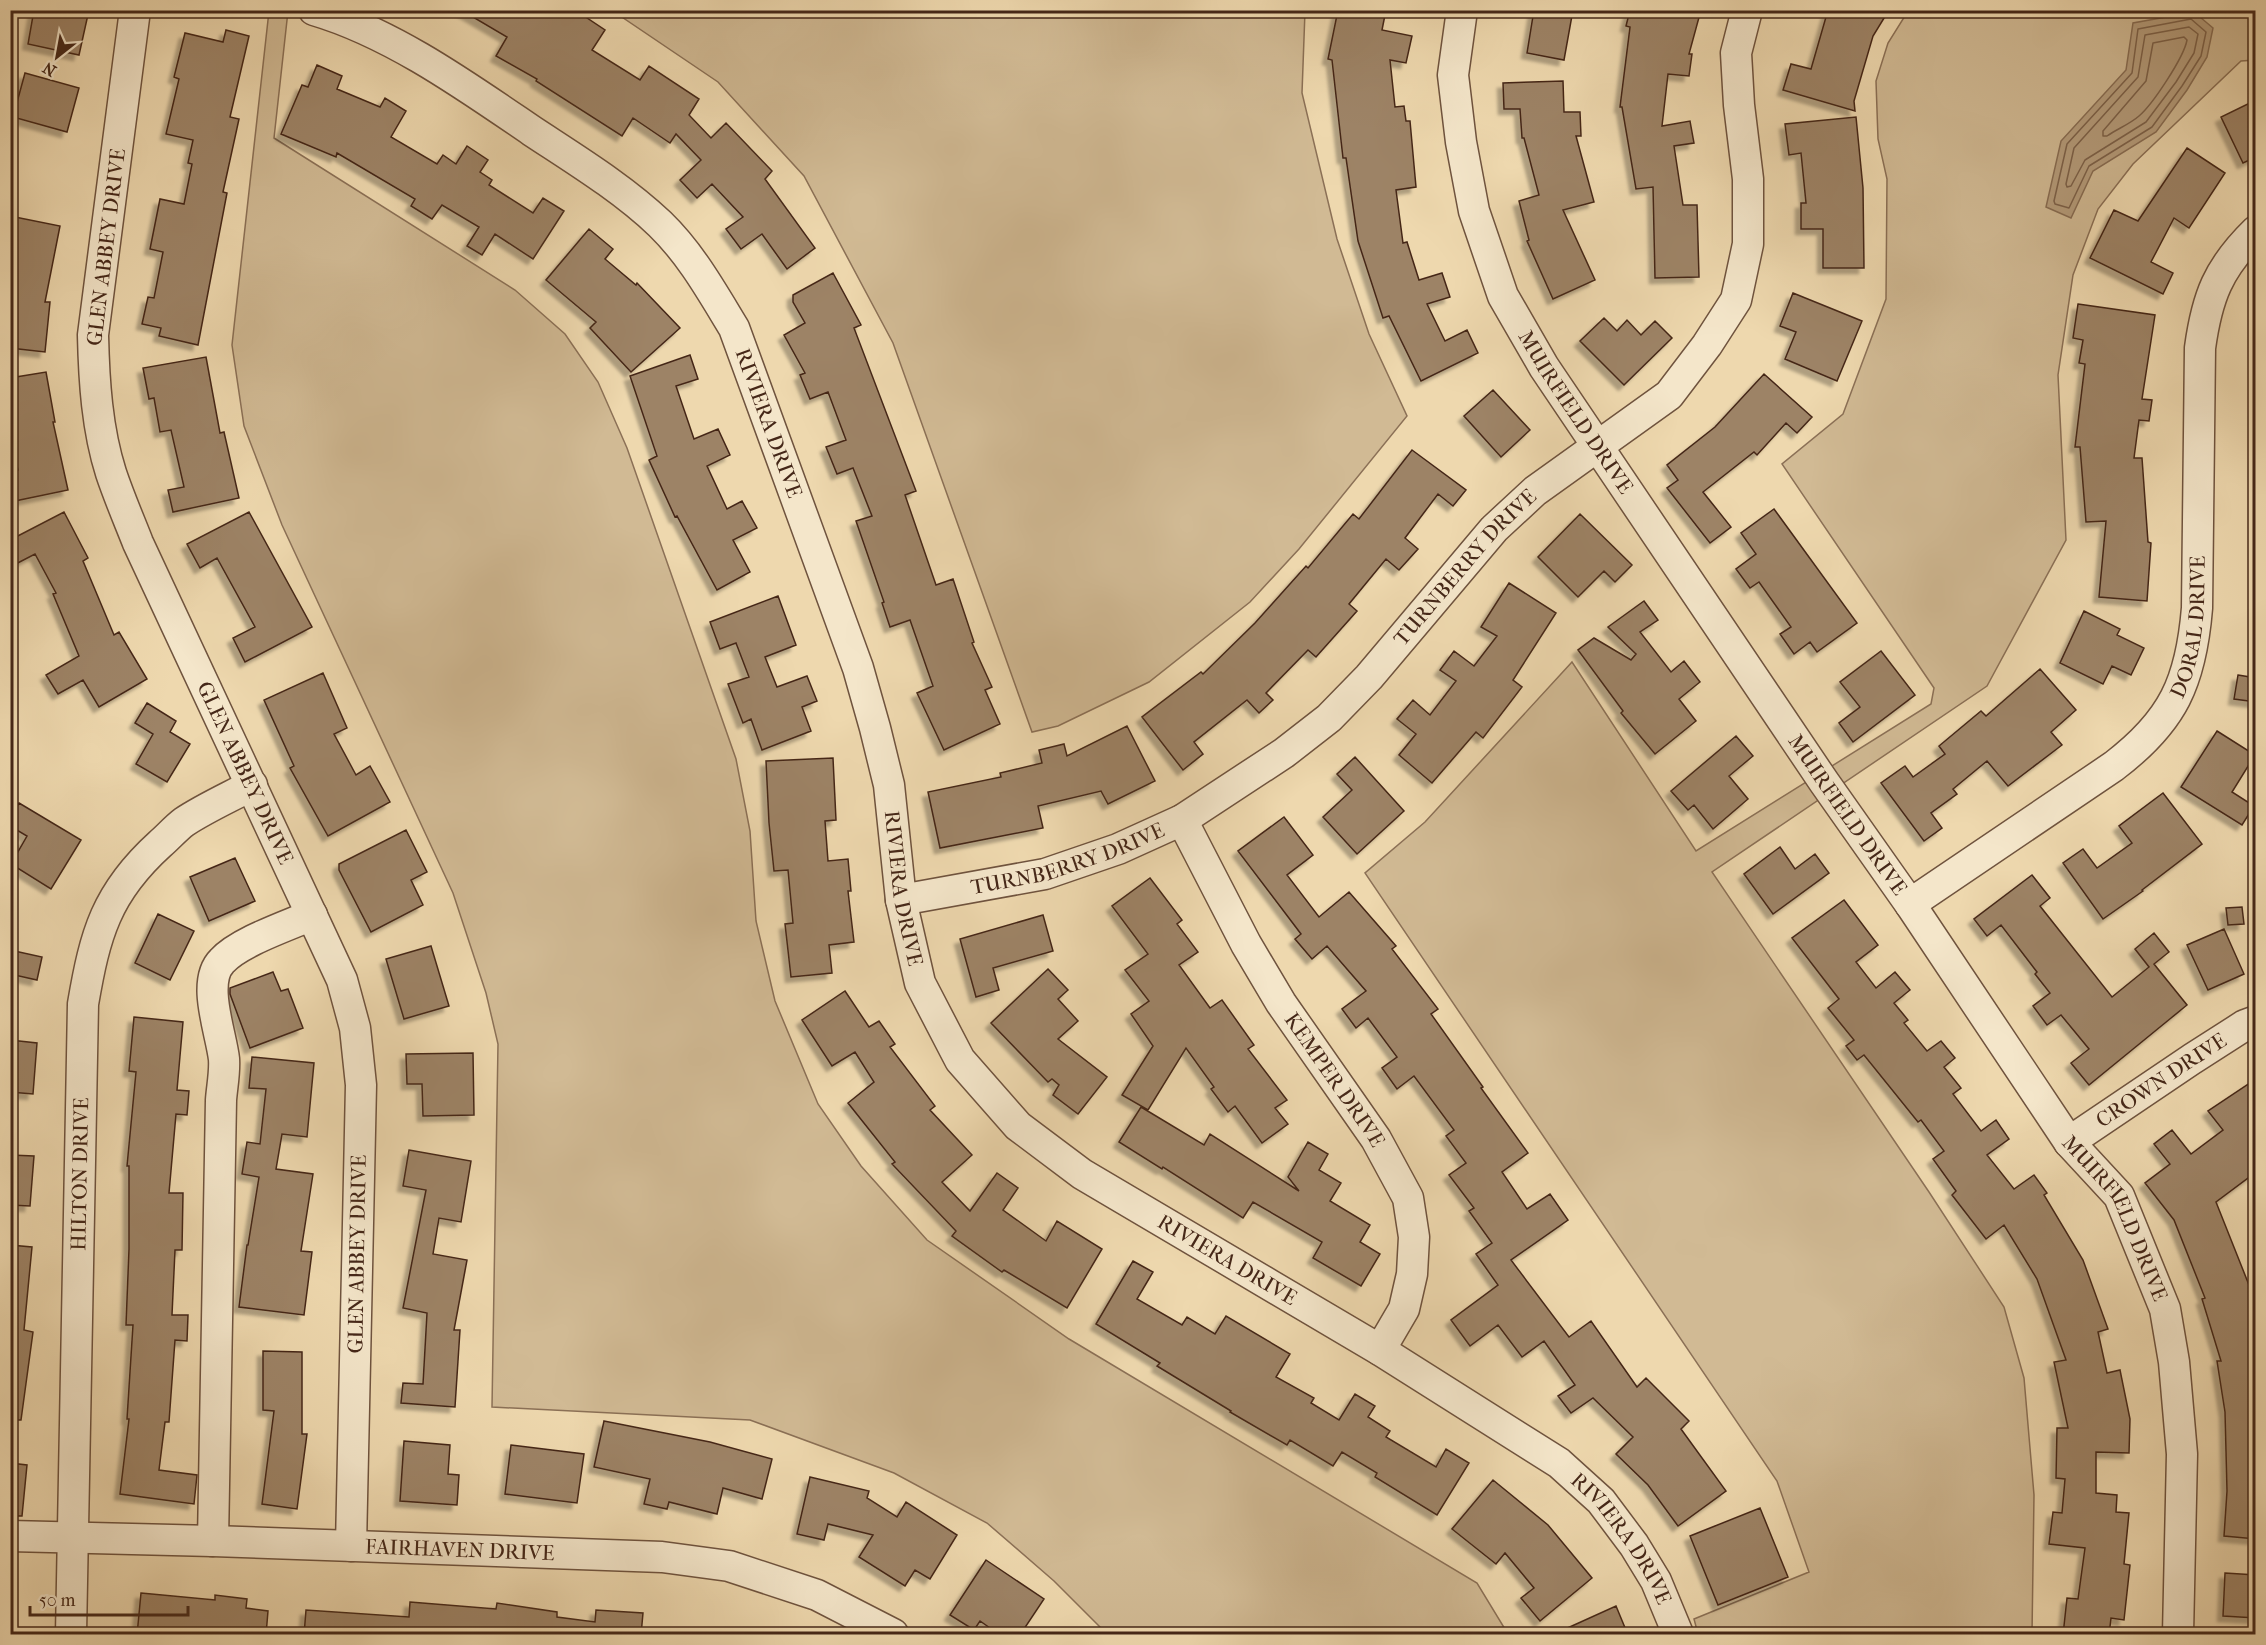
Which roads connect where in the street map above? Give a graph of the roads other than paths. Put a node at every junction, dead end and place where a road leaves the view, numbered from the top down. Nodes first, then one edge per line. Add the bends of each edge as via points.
1 (135, 10) edge
2 (314, 10) edge
3 (1462, 10) edge
4 (1747, 10) edge
5 (2256, 231) edge
6 (1598, 445) junction
7 (252, 785) junction
8 (1182, 820) junction
9 (901, 900) junction
10 (1910, 904) junction
11 (312, 915) junction
12 (2256, 1021) edge
13 (2069, 1142) junction
14 (1380, 1350) junction
15 (10, 1536) edge
16 (73, 1537) junction
17 (213, 1540) junction
18 (351, 1546) junction
19 (890, 1634) edge
20 (71, 1635) edge
21 (1678, 1635) edge
22 (2178, 1635) edge

1 - 7 street, GLEN ABBEY DRIVE via 93,335 99,414 111,472 138,543
2 - 9 street, RIVIERA DRIVE via 396,45 607,180 661,225 705,279 734,328 858,668 889,785
3 - 6 street, MUIRFIELD DRIVE via 1454,75 1474,211 1503,296 1544,367
4 - 6 street, TURNBERRY DRIVE via 1736,53 1748,179 1748,244 1736,300 1670,395
5 - 10 street, DORAL DRIVE via 2222,271 2204,314 2200,348 2197,608 2194,645 2175,700 2159,724 2131,753
6 - 8 street, TURNBERRY DRIVE via 1535,491 1494,529 1369,677 1329,718 1284,753
6 - 10 street, MUIRFIELD DRIVE
7 - 11 street, GLEN ABBEY DRIVE
7 - 16 street, HILTON DRIVE via 184,822 146,857 119,890 91,958 83,1004
8 - 9 street, TURNBERRY DRIVE via 1118,849 1045,874
8 - 14 street, KEMPER DRIVE via 1275,993 1376,1139 1408,1198 1414,1237 1412,1274 1404,1309
9 - 14 street, RIVIERA DRIVE via 920,983 960,1060 1018,1126 1082,1174
10 - 13 street, MUIRFIELD DRIVE
11 - 17 street via 235,950 214,970 214,1004 224,1060
11 - 18 street, GLEN ABBEY DRIVE via 342,980 355,1028 361,1085
12 - 13 street, CROWN DRIVE
13 - 22 street, MUIRFIELD DRIVE via 2119,1196 2165,1309 2182,1454
14 - 21 street, RIVIERA DRIVE via 1558,1463 1601,1501 1656,1581
15 - 16 street, FAIRHAVEN DRIVE
16 - 17 street, FAIRHAVEN DRIVE
16 - 20 street, HILTON DRIVE
17 - 18 street, FAIRHAVEN DRIVE
18 - 19 street, FAIRHAVEN DRIVE via 662,1557 729,1566 818,1595

